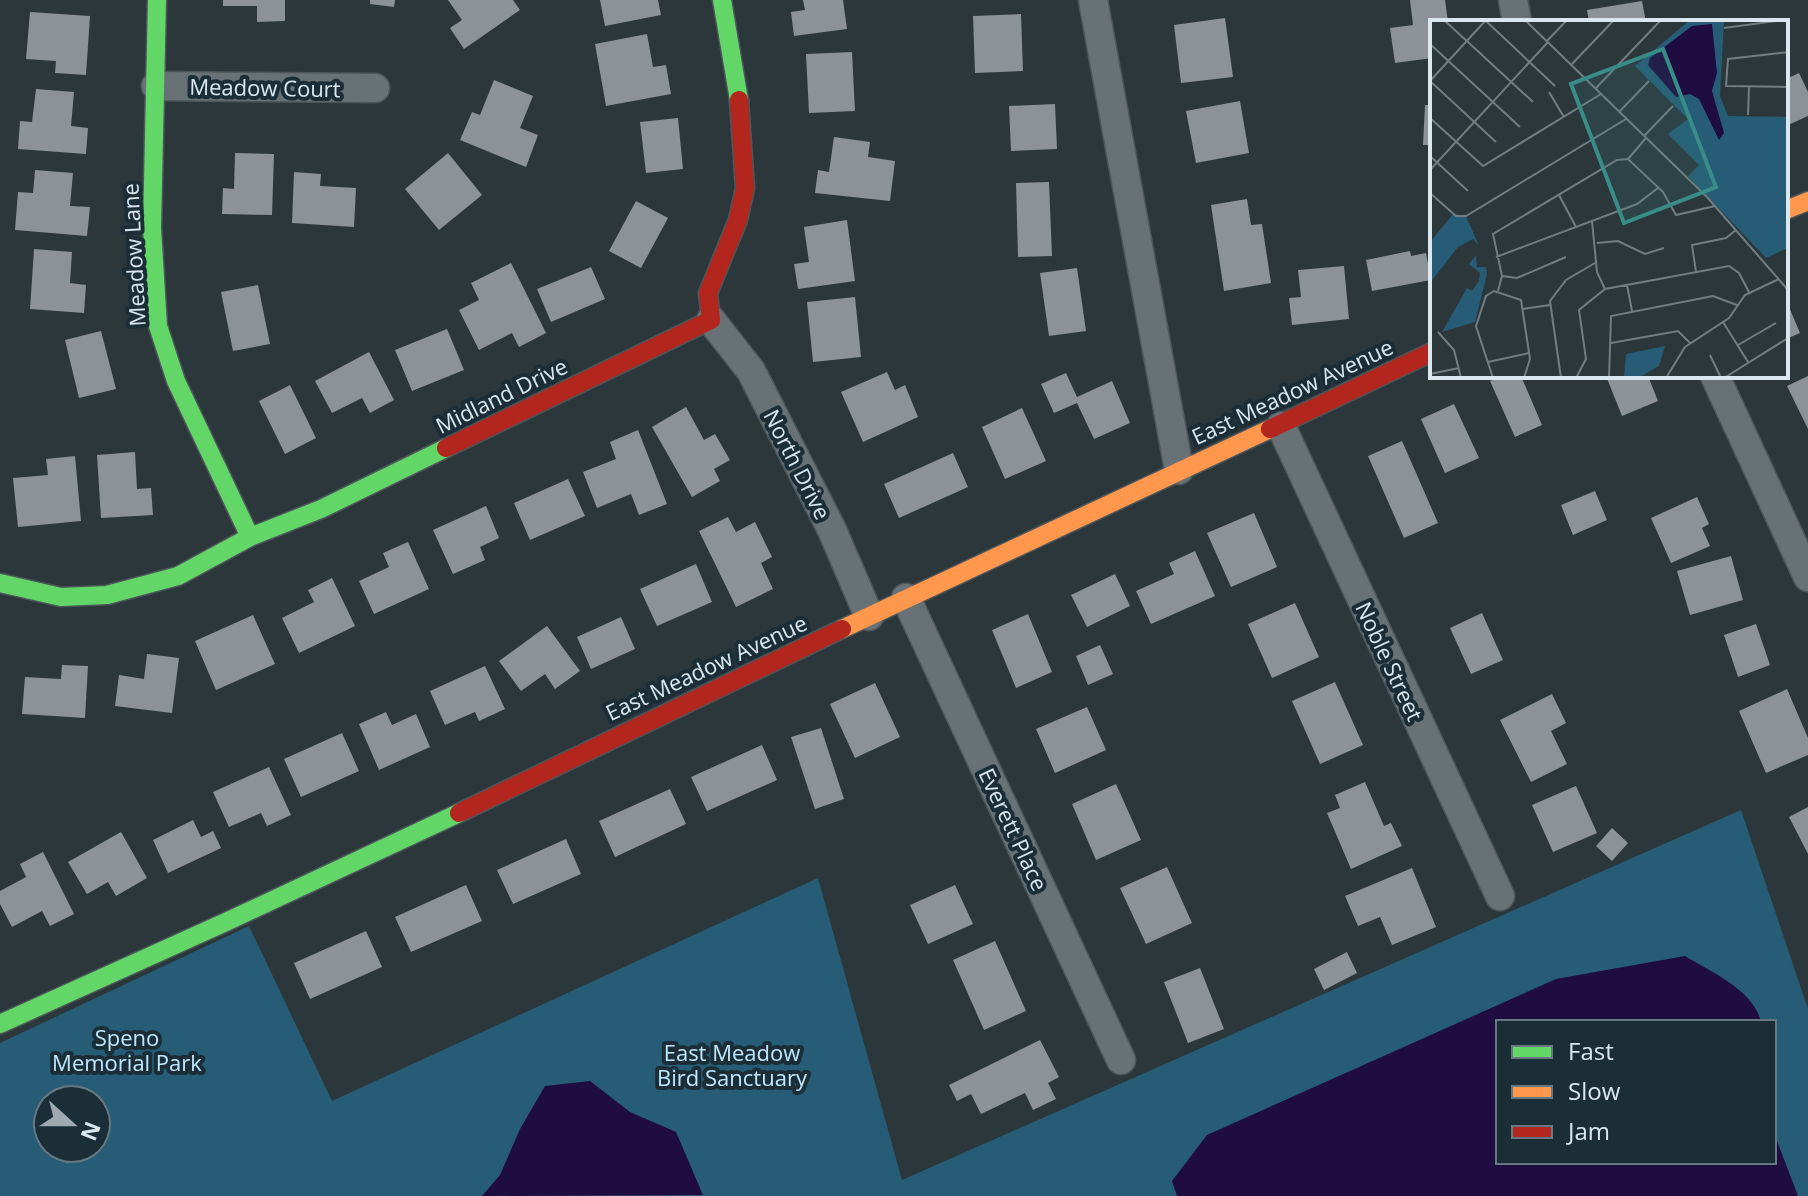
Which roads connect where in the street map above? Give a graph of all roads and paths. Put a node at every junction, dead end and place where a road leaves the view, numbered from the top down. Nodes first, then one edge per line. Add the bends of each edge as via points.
1 (157, 0) edge
2 (722, 0) edge
3 (1093, 0) edge
4 (1513, 0) edge
5 (1517, 20) edge
6 (156, 86) junction
7 (375, 88) dead end
8 (1808, 201) edge
9 (1788, 209) edge
10 (711, 320) junction
11 (1430, 353) edge
12 (1716, 378) edge
13 (1281, 426) junction
14 (1179, 470) junction
15 (250, 537) junction
16 (1808, 577) edge
17 (0, 583) edge
18 (906, 598) junction
19 (869, 616) junction
20 (1500, 896) dead end
21 (0, 1024) edge
22 (1121, 1060) dead end

1 - 6 street, Meadow Lane
2 - 10 street via 741,112 745,188 738,220 708,293
3 - 14 street
4 - 5 street
6 - 7 street, Meadow Court
6 - 15 street, Meadow Lane via 152,228 158,326 176,381
8 - 9 street
10 - 15 street, Midland Drive via 321,509
10 - 19 street, North Drive via 751,371
11 - 13 street, East Meadow Avenue
12 - 16 street
13 - 14 street, East Meadow Avenue
13 - 20 street, Noble Street
14 - 18 street, East Meadow Avenue
15 - 17 street, Midland Drive via 178,576 107,595 61,597
18 - 19 street, East Meadow Avenue
18 - 22 street, Everett Place
19 - 21 street, East Meadow Avenue

